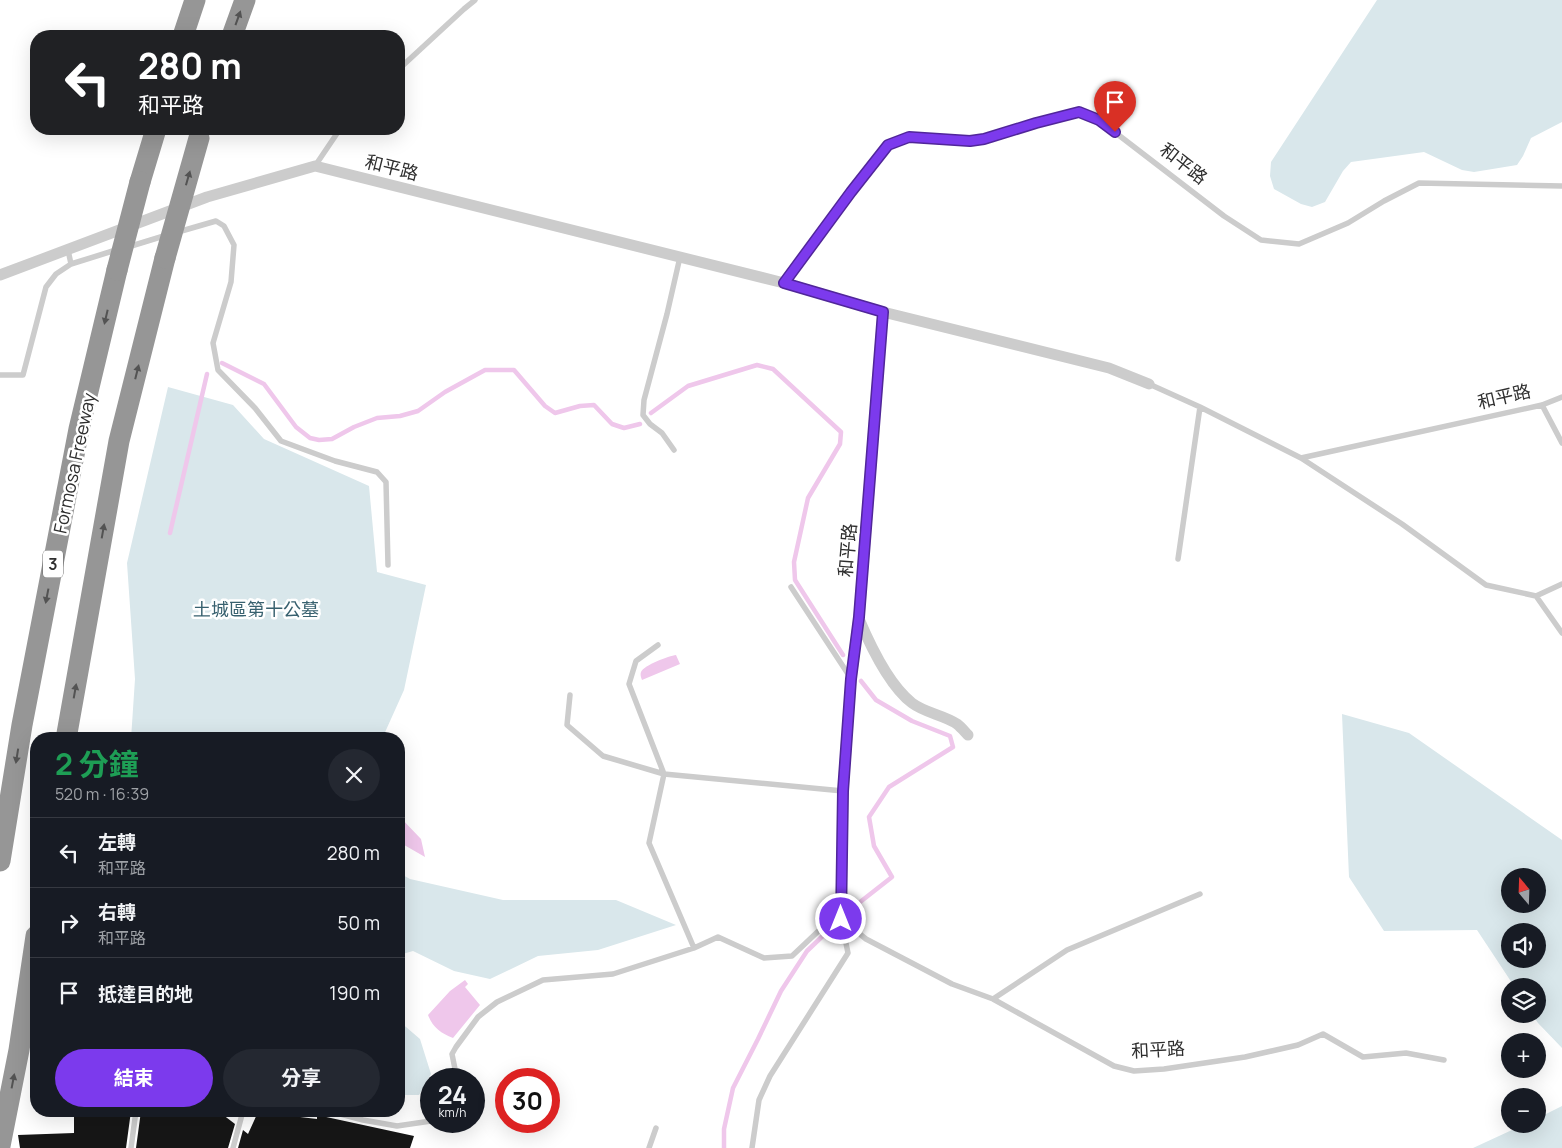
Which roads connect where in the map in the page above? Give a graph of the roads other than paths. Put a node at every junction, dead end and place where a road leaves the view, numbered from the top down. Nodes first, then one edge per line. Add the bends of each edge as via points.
1 (195, 0) edge
2 (245, 0) edge
3 (475, 0) edge
4 (185, 30) edge
5 (234, 30) edge
6 (405, 63) edge
7 (154, 135) edge
8 (200, 135) edge
9 (336, 135) edge
10 (315, 166) junction
11 (1562, 186) edge
12 (68, 250) junction
13 (680, 257) junction
14 (71, 264) junction
15 (0, 275) edge
16 (784, 283) junction
17 (883, 312) junction
18 (0, 376) edge
19 (1149, 384) joint
20 (1562, 397) edge
21 (1542, 406) junction
22 (1200, 407) junction
23 (1562, 443) edge
24 (674, 450) dead end
25 (1301, 458) junction
26 (1178, 559) dead end
27 (388, 565) dead end
28 (1562, 584) edge
29 (791, 587) dead end
30 (1536, 596) junction
31 (859, 617) junction
32 (1562, 633) edge
33 (658, 645) dead end
34 (851, 679) junction
35 (570, 696) dead end
36 (67, 732) edge
37 (968, 735) dead end
38 (664, 774) junction
39 (843, 791) junction
40 (0, 861) edge
41 (1200, 894) dead end
42 (841, 919) junction
43 (694, 948) junction
44 (30, 976) edge
45 (992, 999) junction
46 (1444, 1060) dead end
47 (455, 1068) edge
48 (135, 1117) edge
49 (241, 1117) edge
50 (351, 1117) edge
51 (420, 1123) edge
52 (656, 1128) dead end
53 (0, 1146) edge
54 (131, 1148) edge
55 (233, 1148) edge
56 (649, 1148) edge
57 (752, 1148) edge

1 - 4 highway
5 -> 2 highway
3 - 6 lane
7 -> 40 highway, Formosa Freeway / 3, bridge via 117,270 79,429 22,726
36 -> 8 highway, bridge via 120,441 165,258
9 - 10 lane
10 - 12 street via 207,197
10 - 13 street, 和平路
11 - 16 lane, 和平路 via 1419,183 1348,223 1299,244 1261,240 1224,216 1099,120 1079,112 984,139 909,137 888,145
12 - 14 lane
12 - 15 street
13 - 16 street, 和平路
13 - 24 lane via 643,415
14 - 18 lane via 56,274 46,287 23,375
14 - 27 lane via 216,221 224,226 234,245 231,282 213,343 218,370 281,441 377,472 386,482
16 - 17 street, 和平路
17 - 19 street, 和平路 via 1109,368
17 - 31 street, 和平路
19 - 22 lane, 和平路
20 - 21 lane, 和平路
21 - 23 lane
21 - 25 lane, 和平路
22 - 25 lane, 和平路
22 - 26 lane
25 - 30 lane via 1402,524 1486,586
28 - 30 lane
29 - 34 lane
30 - 32 lane
31 - 34 street, 和平路
31 - 37 street via 879,660 897,688 913,704 959,725
33 - 38 lane via 636,661 629,684
34 - 39 street, 和平路
35 - 38 lane via 567,725 603,756
38 - 39 lane
38 - 43 lane via 649,843
39 - 42 street, 和平路
41 - 45 lane via 1067,950
42 - 43 lane via 828,922 792,956 764,958 718,936
42 - 45 lane, 和平路 via 866,939 952,984
42 - 57 lane, 和平路 via 848,953 770,1076 759,1100
43 - 47 lane via 612,974 543,980 497,1002 478,1017 456,1046 452,1054
53 -> 44 highway
45 - 46 lane, 和平路 via 1114,1066 1134,1071 1164,1070 1245,1057 1298,1045 1323,1034 1363,1057 1406,1054
48 - 54 lane
49 - 55 lane
50 - 51 lane via 397,1126
52 - 56 lane

